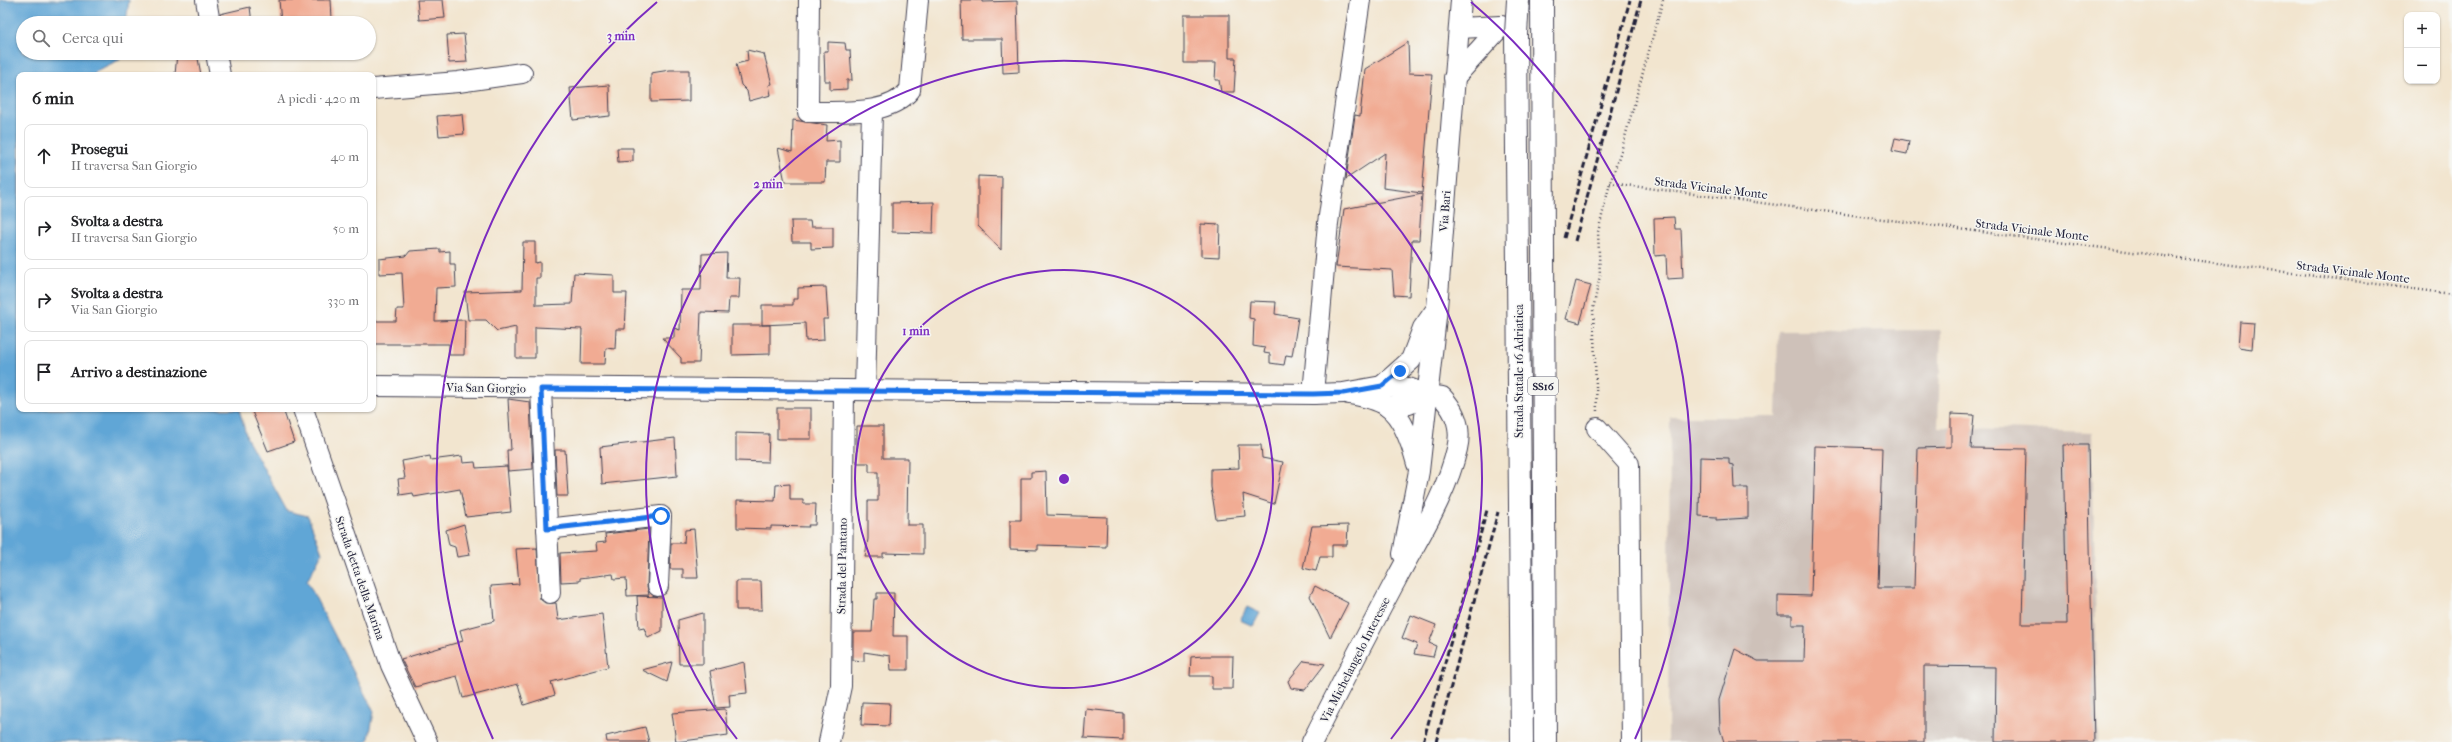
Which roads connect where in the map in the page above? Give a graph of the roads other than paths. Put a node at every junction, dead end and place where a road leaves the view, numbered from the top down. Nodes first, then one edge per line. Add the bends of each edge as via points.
1 (206, 0) edge
2 (809, 0) edge
3 (918, 0) edge
4 (1360, 0) edge
5 (1461, 0) edge
6 (1518, 0) edge
7 (1542, 0) edge
8 (209, 16) edge
9 (1459, 28) junction
10 (1508, 30) junction
11 (217, 60) edge
12 (219, 72) edge
13 (522, 73) dead end
14 (1454, 78) junction
15 (376, 89) edge
16 (872, 110) junction
17 (1438, 308) junction
18 (376, 386) edge
19 (1382, 386) junction
20 (541, 389) junction
21 (844, 390) junction
22 (865, 390) junction
23 (1343, 393) junction
24 (1313, 394) junction
25 (1428, 395) junction
26 (1388, 407) junction
27 (304, 412) edge
28 (1597, 428) road end
29 (1419, 471) junction
30 (547, 529) junction
31 (1397, 577) junction
32 (658, 586) dead end
33 (550, 593) dead end
34 (427, 742) edge
35 (830, 742) edge
36 (1312, 742) edge
37 (1522, 742) edge
38 (1545, 742) edge
39 (1632, 742) edge

1 - 8 street
2 - 16 street via 808,112
3 - 16 street via 910,90 902,101
4 - 24 street via 1328,223
5 - 9 street, Via Bari
6 - 10 highway, Strada Statale 16 Adriatica / SS16, bridge
7 - 38 highway, Strada Statale 16 Adriatica / SS16 via 1540,30
9 - 10 street
9 - 14 street, Via Bari
10 - 14 street
10 - 37 highway, Strada Statale 16 Adriatica / SS16
11 - 12 street
13 - 15 street via 458,82
14 - 17 street, Via Bari
16 - 22 street
17 - 19 street via 1423,328 1411,360
17 - 25 street, Via Bari
18 - 20 street, Via San Giorgio
19 - 23 street, Via San Giorgio
19 - 25 street, Via San Giorgio via 1408,388
20 - 21 street, Via San Giorgio
20 - 30 street
21 - 22 street, Via San Giorgio
21 - 35 street, Strada del Pantano via 840,686
22 - 24 street, Via San Giorgio
23 - 24 street, Via San Giorgio
23 - 26 street, Via San Giorgio via 1366,397
25 - 26 street via 1409,404
25 - 29 street, Via Michelangelo Interesse
25 - 31 street, Via Michelangelo Interesse via 1442,397 1454,410 1459,426 1457,448 1427,524
26 - 29 street, Via San Giorgio via 1412,443
27 - 34 street, Strada detta della Marina via 390,665
28 - 39 street via 1630,464
29 - 31 street, Via Michelangelo Interesse via 1407,540
30 - 32 street via 661,516
30 - 33 street
31 - 36 street, Via Michelangelo Interesse

